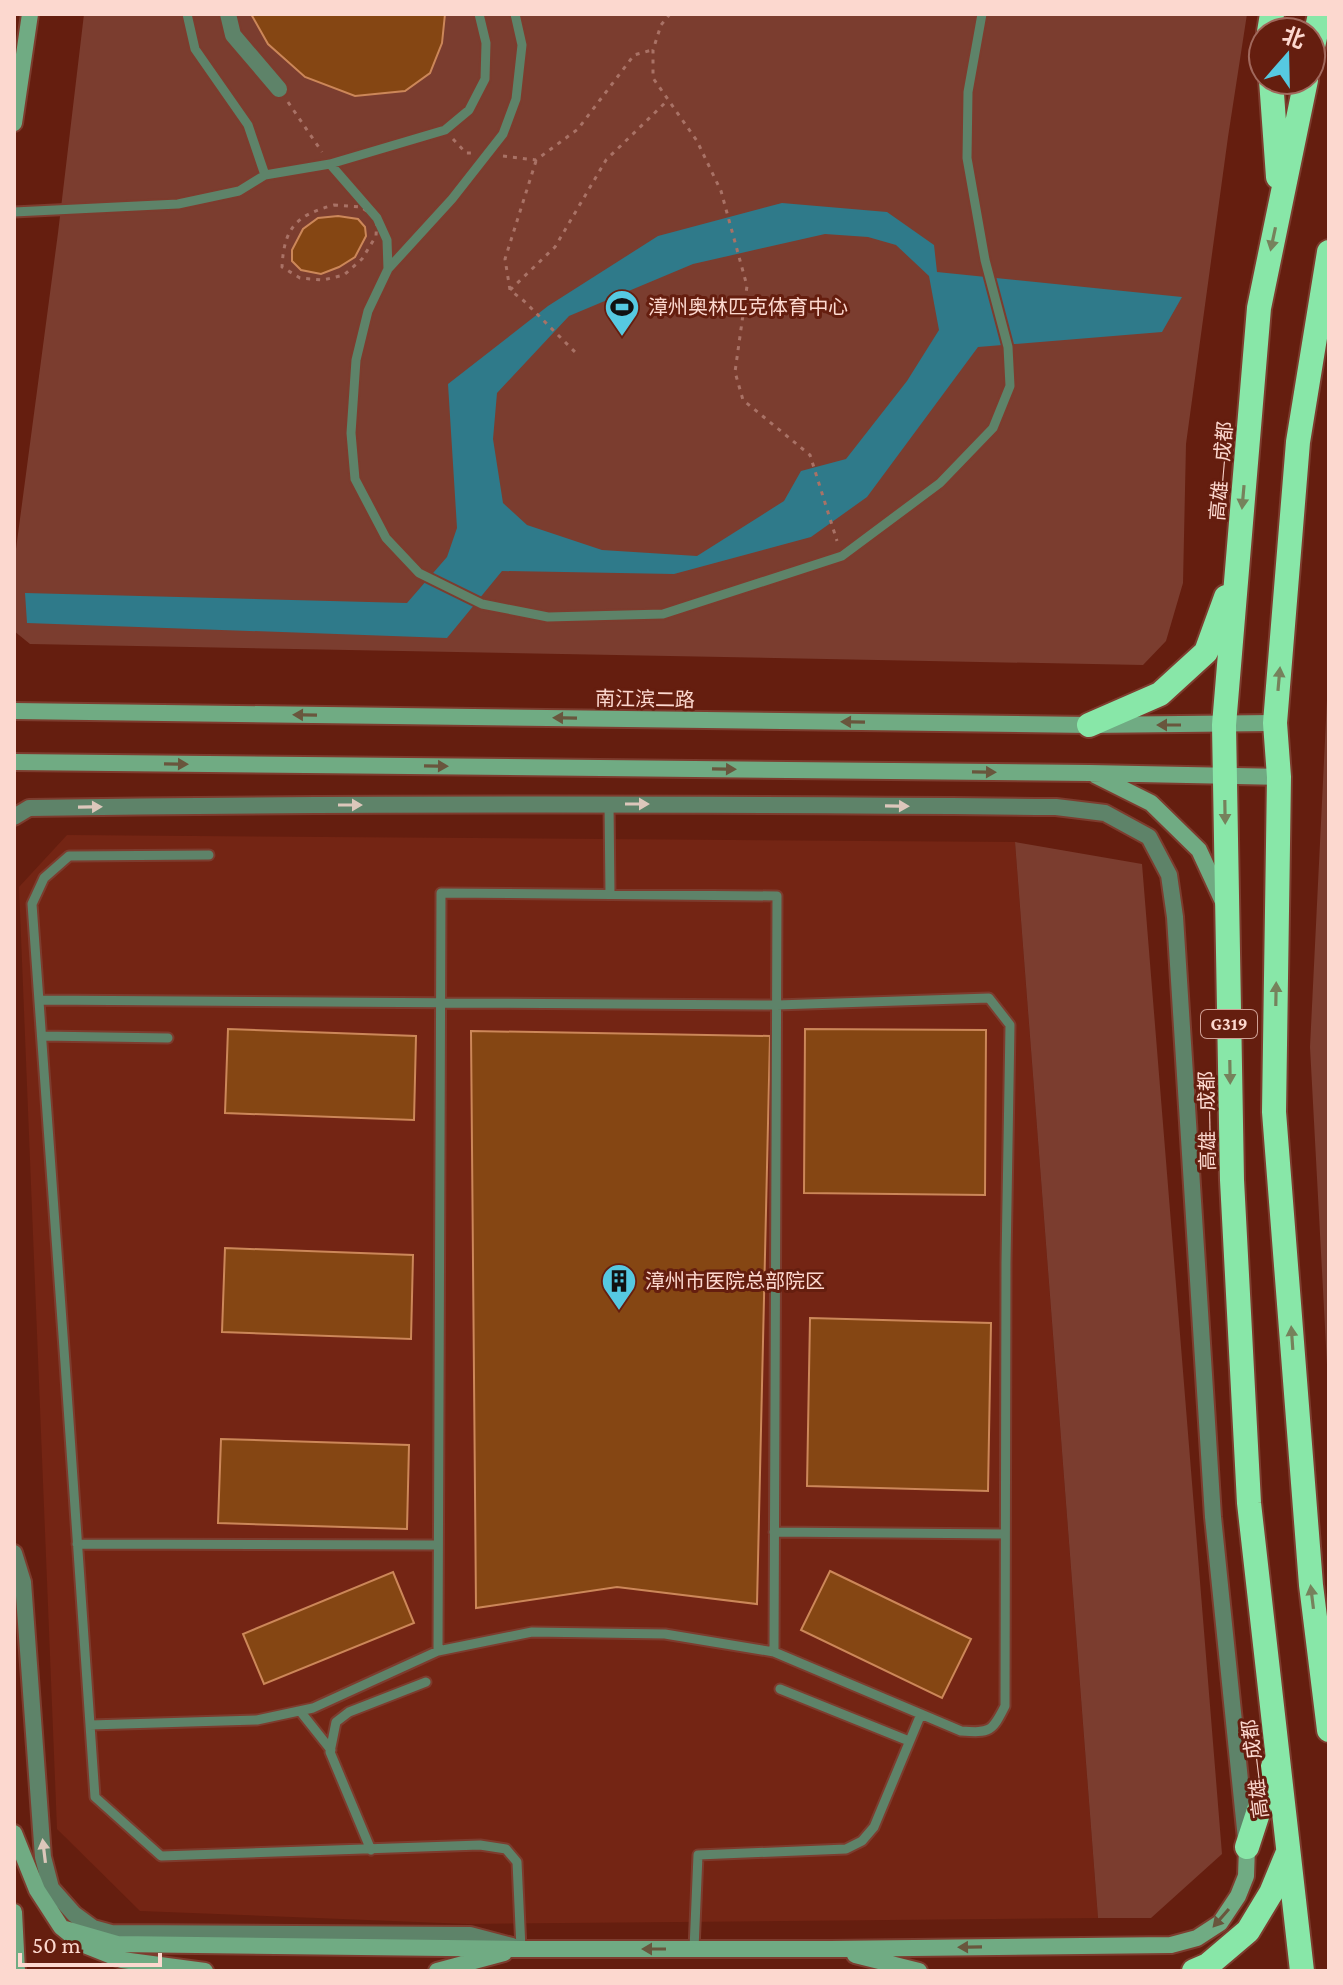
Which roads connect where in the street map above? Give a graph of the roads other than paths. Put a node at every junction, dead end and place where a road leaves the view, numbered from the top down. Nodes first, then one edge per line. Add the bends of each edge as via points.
1 (30, 14) edge
2 (187, 14) edge
3 (228, 14) edge
4 (479, 14) edge
5 (515, 14) edge
6 (982, 14) edge
7 (279, 89) road end
8 (1272, 96) edge
9 (1303, 96) edge
10 (14, 123) edge
11 (330, 164) junction
12 (265, 175) junction
13 (1280, 204) junction
14 (14, 212) edge
15 (1329, 252) edge
16 (388, 269) junction
17 (1237, 568) junction
18 (14, 711) edge
19 (1275, 723) junction
20 (1089, 725) junction
21 (1224, 725) junction
22 (14, 762) edge
23 (1090, 773) junction
24 (1224, 775) junction
25 (1279, 777) junction
26 (609, 804) junction
27 (14, 817) edge
28 (209, 855) dead end
29 (610, 894) junction
30 (1227, 910) junction
31 (39, 1000) junction
32 (441, 1003) junction
33 (777, 1005) junction
34 (42, 1036) junction
35 (168, 1038) dead end
36 (774, 1532) junction
37 (1005, 1534) junction
38 (77, 1544) junction
39 (438, 1545) junction
40 (14, 1553) edge
41 (438, 1651) junction
42 (774, 1652) junction
43 (426, 1682) dead end
44 (780, 1689) dead end
45 (300, 1711) junction
46 (921, 1714) junction
47 (90, 1725) junction
48 (1329, 1730) edge
49 (909, 1741) junction
50 (331, 1750) junction
51 (1278, 1754) junction
52 (14, 1833) edge
53 (1247, 1847) junction
54 (371, 1850) junction
55 (1288, 1850) junction
56 (14, 1912) edge
57 (65, 1929) junction
58 (521, 1949) junction
59 (694, 1949) junction
60 (830, 1949) junction
61 (17, 1971) edge
62 (205, 1971) edge
63 (437, 1971) edge
64 (919, 1971) edge
65 (1194, 1971) edge
66 (1302, 1971) edge

1 - 10 street
2 - 12 lane via 195,49 248,125
3 - 7 street via 233,35
4 - 11 lane via 486,43 485,79 469,110 445,130
5 - 16 lane via 522,45 516,99 503,134
6 - 16 lane via 968,92 967,158 985,260 1008,347 1010,386 993,428 940,483 842,556 663,614 548,617 482,604 419,573 386,538 355,479 351,433 356,360 368,311
8 - 13 highway
9 - 13 highway, 高雄—成都 / G319
11 - 12 lane
11 - 16 lane via 377,218 387,240
12 - 14 lane via 239,191 178,204
13 -> 17 highway, 高雄—成都 / G319 via 1259,308
19 -> 15 highway, G319 via 1298,442
17 - 20 highway via 1206,652 1160,694
17 - 21 highway, 高雄—成都 / G319
20 -> 18 street, 南江滨二路
19 - 21 street, 南江滨二路
19 - 25 highway, G319
21 -> 20 street, 南江滨二路
21 - 24 highway, 高雄—成都 / G319
22 -> 23 street
23 - 24 street
23 - 30 street via 1151,803 1199,850
24 - 25 street
24 -> 30 highway, 高雄—成都 / G319
48 -> 25 highway, G319 via 1311,1585 1274,1112
27 -> 26 street via 29,808
26 - 29 lane
26 -> 53 street via 1056,807 1105,813 1149,837 1169,875 1175,917 1213,1517
28 - 31 lane via 69,856 44,878 32,904
29 - 32 lane via 441,893
29 - 33 lane via 777,896
30 -> 51 highway, 高雄—成都 / G319 via 1232,1180 1249,1503
31 - 32 lane
31 - 34 lane
32 - 33 lane
32 - 39 lane
33 - 36 lane
33 - 37 lane via 989,998 1010,1025
34 - 35 lane
34 - 38 lane
36 - 37 lane
36 - 42 lane
37 - 46 lane via 1005,1706 996,1725 982,1732 961,1731
38 - 39 lane
38 - 47 lane
39 - 41 lane
58 -> 40 street via 470,1935 111,1933 74,1914 51,1888 43,1857 23,1582
41 - 42 lane via 532,1632 665,1634
41 - 45 lane
42 - 46 lane
43 - 50 lane via 349,1712 336,1722
44 - 49 lane
45 - 47 lane via 257,1720
45 - 50 lane
46 - 49 lane
47 - 54 lane via 95,1797 161,1856
49 - 59 lane via 874,1827 862,1841 846,1849 698,1855
50 - 54 lane
51 - 53 highway
51 - 55 highway, 高雄—成都 / G319
52 - 57 street via 37,1890
53 -> 60 street via 1246,1876 1220,1923 1197,1938 1171,1945
54 - 58 lane via 480,1845 506,1849 517,1862
55 - 65 highway via 1248,1931
55 - 66 highway, 高雄—成都 / G319
56 - 61 street
57 - 58 street via 117,1944
57 - 62 street via 82,1944 122,1960
59 -> 58 street
58 - 63 street
59 - 60 street
60 - 64 street

